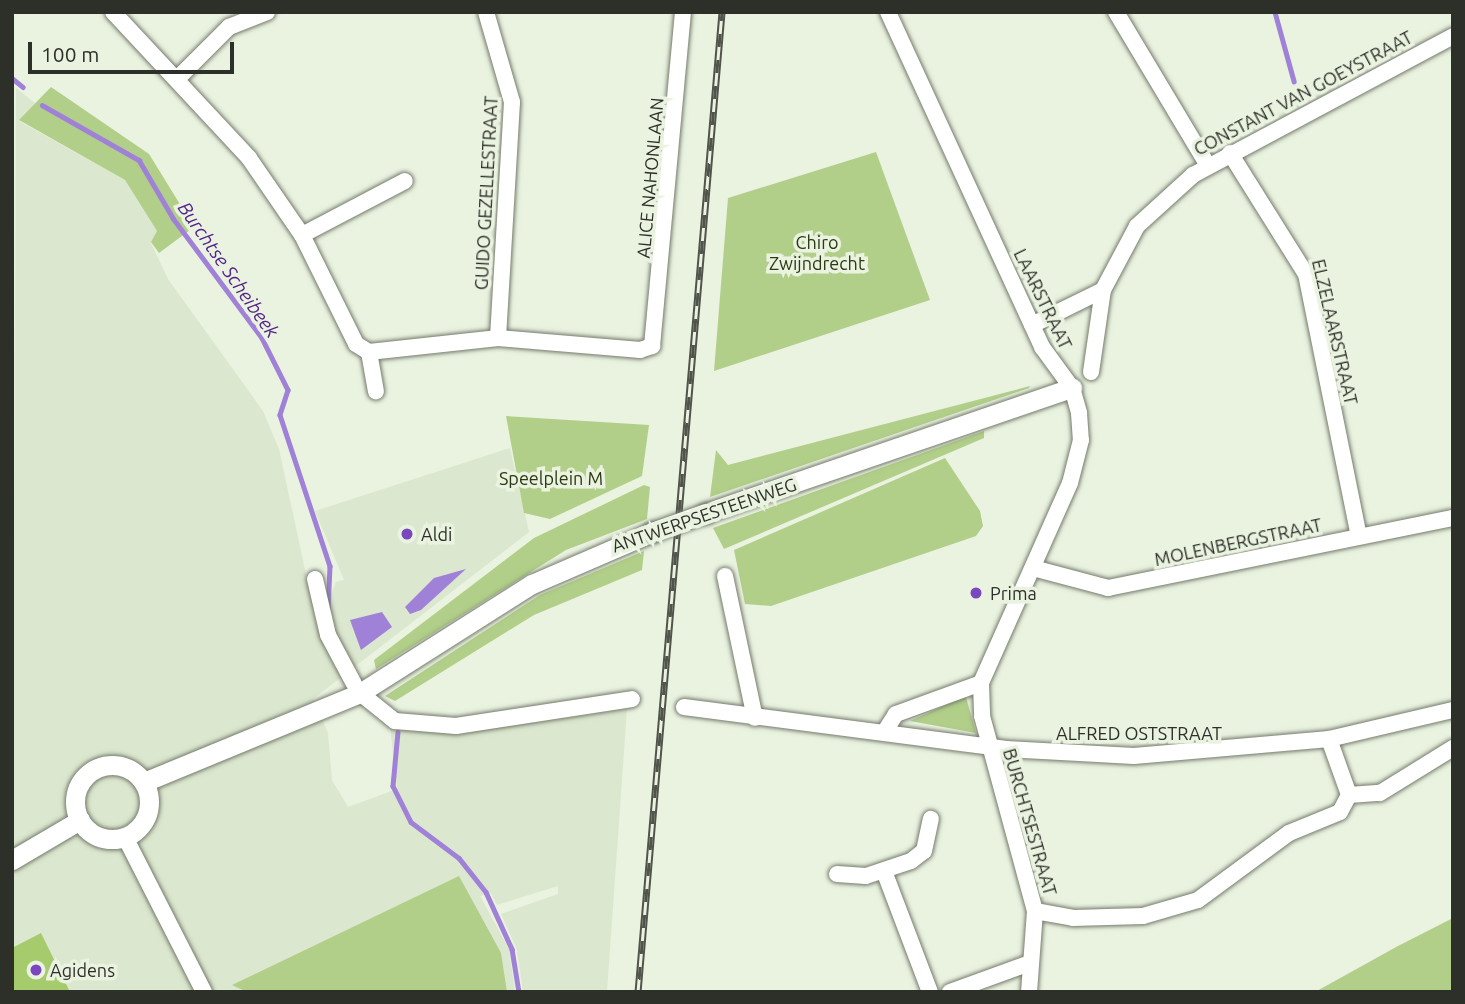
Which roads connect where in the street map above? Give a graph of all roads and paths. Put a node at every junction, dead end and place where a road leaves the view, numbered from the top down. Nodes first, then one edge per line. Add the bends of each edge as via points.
1 (113, 12) edge
2 (267, 12) edge
3 (486, 12) edge
4 (683, 12) edge
5 (888, 12) edge
6 (1116, 12) edge
7 (1453, 36) edge
8 (179, 77) junction
9 (1230, 153) junction
10 (1208, 166) junction
11 (405, 181) dead end
12 (302, 235) junction
13 (1103, 290) junction
14 (1032, 325) junction
15 (498, 338) junction
16 (369, 352) junction
17 (1091, 372) dead end
18 (1072, 388) junction
19 (376, 391) dead end
20 (1453, 518) edge
21 (1359, 537) junction
22 (1032, 568) junction
23 (725, 576) dead end
24 (315, 579) dead end
25 (981, 682) junction
26 (357, 689) junction
27 (632, 699) dead end
28 (684, 707) dead end
29 (1453, 710) edge
30 (755, 718) junction
31 (885, 731) junction
32 (1329, 739) junction
33 (990, 747) junction
34 (1453, 748) edge
35 (145, 782) junction
36 (1349, 795) junction
37 (930, 819) dead end
38 (80, 820) junction
39 (125, 837) junction
40 (12, 860) edge
41 (884, 871) junction
42 (836, 874) dead end
43 (1035, 911) junction
44 (1030, 963) junction
45 (204, 992) edge
46 (930, 992) edge
47 (950, 992) edge
48 (1029, 992) edge

1 - 8 street
2 - 8 street via 229,27
3 - 15 street, GUIDO GEZELLESTRAAT via 512,102
4 - 15 street, ALICE NAHONLAAN via 652,346 640,350
5 - 14 street, LAARSTRAAT
6 - 10 street
7 - 9 street, CONSTANT VAN GOEYSTRAAT
8 - 12 street via 249,158
9 - 10 street, CONSTANT VAN GOEYSTRAAT
9 - 21 street, ELZELAARSTRAAT via 1306,274
10 - 13 street, CONSTANT VAN GOEYSTRAAT via 1148,212
11 - 12 street
12 - 16 street via 356,344
13 - 14 street
13 - 17 street, CONSTANT VAN GOEYSTRAAT
14 - 18 street, LAARSTRAAT
15 - 16 street
16 - 19 street
18 - 22 street, LAARSTRAAT via 1081,440
18 - 26 street, ANTWERPSESTEENWEG, bridge via 652,532 544,577
20 - 21 street, MOLENBERGSTRAAT
21 - 22 street, MOLENBERGSTRAAT via 1108,588
22 - 25 street, LAARSTRAAT
23 - 30 street
24 - 26 street via 328,635
25 - 31 street via 896,714
25 - 33 street
26 - 27 street via 395,721 456,726
26 - 35 street, ANTWERPSESTEENWEG
28 - 30 street, BURCHTSESTRAAT
29 - 32 street, ALFRED OSTSTRAAT
30 - 31 street, BURCHTSESTRAAT
31 - 33 street, BURCHTSESTRAAT
32 - 33 street, ALFRED OSTSTRAAT via 1177,755
32 - 36 street
33 - 43 street, BURCHTSESTRAAT
34 - 36 street via 1380,793
35 - 38 street via 120,765 98,768 77,791
35 - 39 street via 147,817
36 - 43 street, BURCHTSESTRAAT via 1340,812 1289,833 1198,900 1143,916 1073,918
37 - 41 street via 924,851
38 - 39 street via 97,836
38 - 40 street
39 - 45 street
41 - 42 street
41 - 46 street
43 - 44 street
44 - 47 street
44 - 48 street

